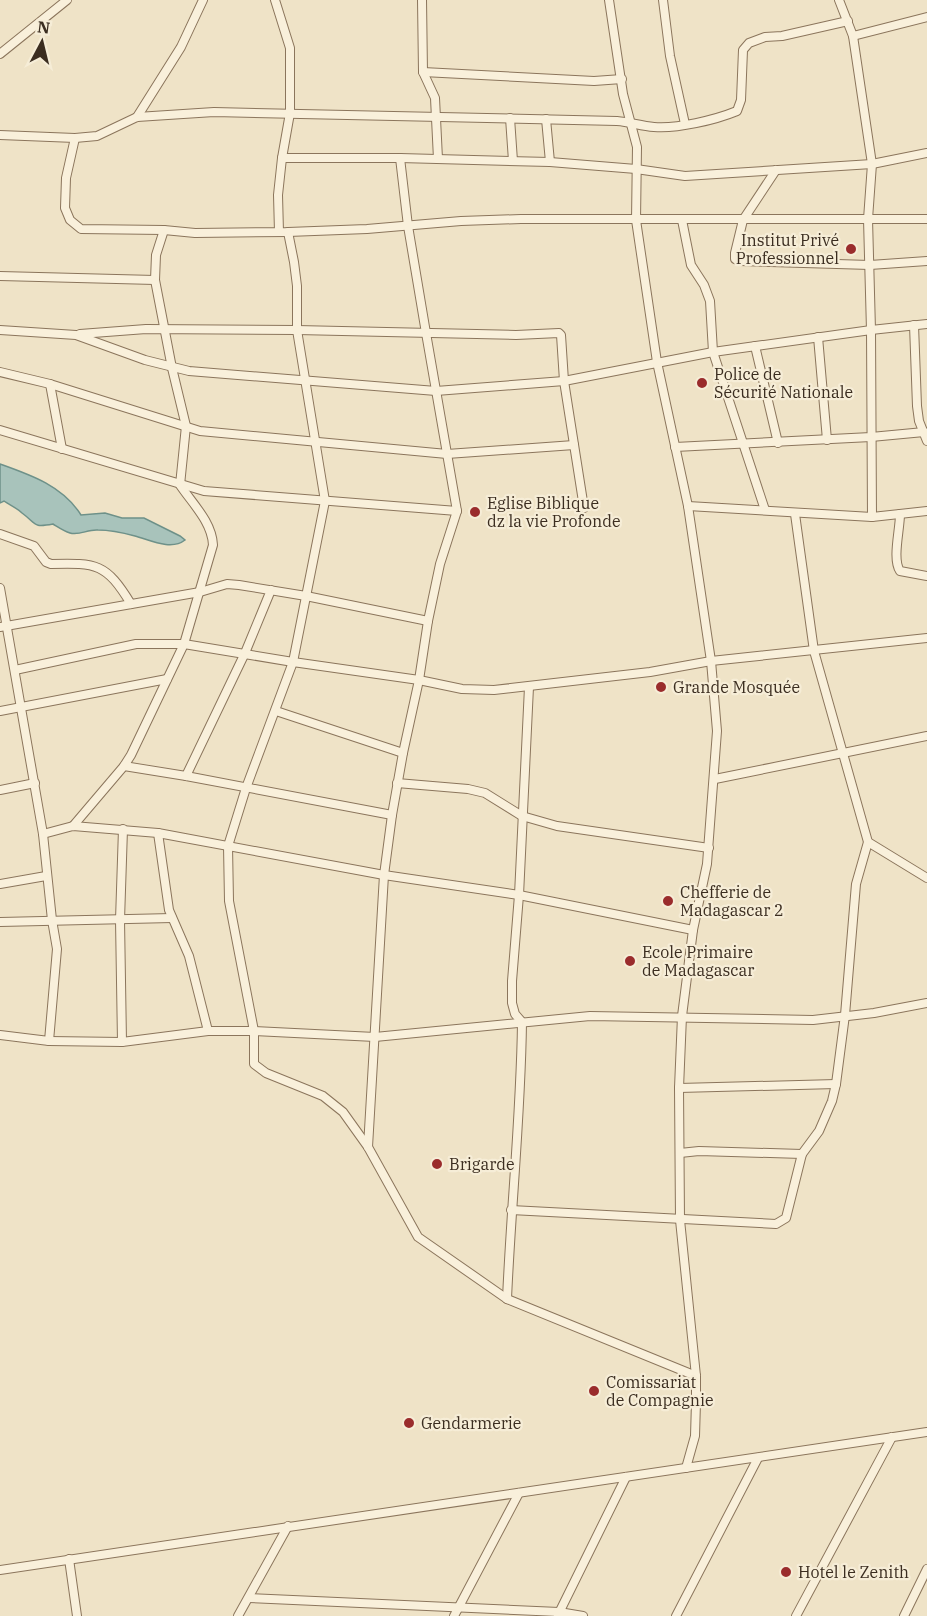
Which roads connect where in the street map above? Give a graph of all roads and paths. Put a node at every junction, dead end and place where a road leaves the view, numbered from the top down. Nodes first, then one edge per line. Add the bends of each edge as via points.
1 (67, 0) edge
2 (203, 0) edge
3 (275, 0) edge
4 (422, 0) edge
5 (609, 0) edge
6 (663, 0) edge
7 (839, 0) edge
8 (927, 17) edge
9 (848, 21) junction
10 (853, 36) junction
11 (0, 54) edge
12 (423, 72) junction
13 (622, 79) junction
14 (290, 113) junction
15 (137, 117) junction
16 (435, 118) junction
17 (510, 118) junction
18 (546, 119) junction
19 (632, 122) junction
20 (685, 124) junction
21 (0, 135) edge
22 (75, 138) junction
23 (927, 153) edge
24 (282, 158) junction
25 (400, 158) junction
26 (438, 159) junction
27 (513, 161) junction
28 (549, 162) junction
29 (872, 164) junction
30 (636, 169) junction
31 (776, 170) junction
32 (868, 219) junction
33 (927, 219) edge
34 (636, 220) junction
35 (682, 220) junction
36 (743, 220) junction
37 (408, 226) junction
38 (164, 230) junction
39 (279, 232) junction
40 (288, 232) junction
41 (927, 261) edge
42 (870, 265) junction
43 (0, 276) edge
44 (155, 279) junction
45 (927, 324) edge
46 (914, 325) junction
47 (165, 329) junction
48 (0, 330) edge
49 (297, 330) junction
50 (871, 330) junction
51 (426, 333) junction
52 (76, 335) junction
53 (818, 337) junction
54 (755, 346) junction
55 (713, 352) junction
56 (657, 362) junction
57 (172, 368) junction
58 (0, 372) edge
59 (304, 380) junction
60 (564, 381) junction
61 (50, 384) junction
62 (436, 391) junction
63 (186, 426) junction
64 (0, 430) edge
65 (924, 432) junction
66 (872, 438) junction
67 (827, 440) junction
68 (315, 441) junction
69 (927, 441) edge
70 (778, 443) junction
71 (574, 445) junction
72 (743, 445) junction
73 (675, 447) junction
74 (62, 448) junction
75 (447, 454) junction
76 (180, 485) junction
77 (325, 501) junction
78 (688, 506) junction
79 (584, 508) dead end
80 (765, 510) junction
81 (457, 511) junction
82 (927, 511) edge
83 (795, 514) junction
84 (900, 514) junction
85 (872, 517) junction
86 (0, 534) edge
87 (927, 576) edge
88 (0, 588) edge
89 (271, 590) junction
90 (200, 592) junction
91 (306, 596) junction
92 (131, 604) junction
93 (428, 621) junction
94 (3, 627) edge
95 (927, 638) edge
96 (184, 644) junction
97 (814, 651) junction
98 (245, 653) junction
99 (711, 661) junction
100 (293, 662) junction
101 (15, 670) junction
102 (167, 679) junction
103 (419, 680) junction
104 (529, 687) junction
105 (22, 707) junction
106 (0, 711) edge
107 (276, 711) junction
108 (927, 736) edge
109 (403, 753) junction
110 (842, 754) junction
111 (124, 766) junction
112 (186, 776) junction
113 (715, 779) junction
114 (35, 783) junction
115 (397, 783) junction
116 (246, 788) junction
117 (0, 790) edge
118 (392, 815) junction
119 (522, 816) junction
120 (73, 826) junction
121 (123, 829) junction
122 (158, 833) junction
123 (43, 834) junction
124 (868, 842) junction
125 (228, 846) junction
126 (709, 848) junction
127 (384, 875) junction
128 (46, 876) junction
129 (927, 878) edge
130 (0, 884) edge
131 (519, 895) junction
132 (172, 918) junction
133 (52, 920) junction
134 (120, 920) junction
135 (0, 922) edge
136 (693, 930) junction
137 (927, 1004) edge
138 (682, 1016) junction
139 (845, 1016) junction
140 (522, 1022) junction
141 (208, 1031) junction
142 (254, 1031) junction
143 (0, 1035) edge
144 (375, 1037) junction
145 (49, 1041) junction
146 (122, 1042) junction
147 (836, 1084) junction
148 (679, 1088) junction
149 (368, 1147) junction
150 (680, 1153) junction
151 (802, 1154) junction
152 (511, 1210) junction
153 (680, 1220) junction
154 (507, 1299) junction
155 (696, 1376) junction
156 (927, 1432) edge
157 (892, 1437) junction
158 (758, 1458) junction
159 (686, 1468) junction
160 (626, 1477) junction
161 (519, 1493) junction
162 (288, 1526) junction
163 (69, 1559) junction
164 (927, 1569) edge
165 (0, 1570) edge
166 (249, 1598) junction
167 (456, 1612) edge
168 (558, 1614) edge
169 (77, 1616) edge
170 (238, 1616) edge
171 (583, 1616) edge
172 (676, 1616) edge
173 (796, 1616) edge
174 (904, 1616) edge

1 - 11 street
2 - 15 street via 181,47
3 - 14 street via 290,48
4 - 12 street
5 - 13 street
6 - 20 street
7 - 9 street
8 - 10 street
9 - 10 street
9 - 20 street via 749,43 743,50 737,111
10 - 29 street
12 - 13 street
12 - 16 street via 435,98
13 - 19 street
14 - 15 street
14 - 16 street
14 - 24 street
15 - 22 street via 97,136
16 - 17 street
16 - 26 street
17 - 18 street
17 - 27 street
18 - 19 street
18 - 28 street
19 - 20 street via 657,128
19 - 30 street
21 - 22 street
22 - 38 street via 66,178 65,208 75,226
23 - 29 street
24 - 25 street
24 - 39 street
25 - 26 street
25 - 37 street
26 - 27 street
27 - 28 street
28 - 30 street
29 - 31 street
29 - 32 street
30 - 31 street via 685,176
30 - 34 street
31 - 36 street
32 - 33 street
32 - 36 street
32 - 42 street
34 - 35 street
34 - 37 street via 521,219
34 - 56 street
35 - 36 street
35 - 55 street via 692,265 710,301
36 - 42 street via 735,253 735,259 740,261
37 - 40 street
37 - 51 street
38 - 39 street
38 - 44 street via 156,255
39 - 40 street
40 - 49 street via 297,286
41 - 42 street
42 - 50 street
43 - 44 street
44 - 47 street
45 - 46 street
46 - 50 street
46 - 65 street via 917,406
47 - 49 street
47 - 52 street
47 - 57 street
48 - 52 street
49 - 51 street
49 - 59 street
50 - 53 street
50 - 66 street
51 - 60 street via 559,333
51 - 62 street
52 - 57 street
53 - 54 street
53 - 67 street
54 - 55 street
54 - 70 street
55 - 56 street
55 - 72 street
56 - 60 street
56 - 73 street
57 - 59 street
57 - 63 street
58 - 61 street
59 - 62 street
59 - 68 street
60 - 62 street
60 - 71 street
61 - 63 street
61 - 74 street
62 - 75 street
63 - 68 street via 200,431
63 - 76 street
64 - 74 street
65 - 66 street
65 - 69 street
66 - 67 street
66 - 85 street
67 - 70 street
68 - 75 street
68 - 77 street
70 - 72 street
71 - 75 street
71 - 79 street
72 - 73 street
72 - 80 street
73 - 78 street
74 - 76 street
75 - 81 street
76 - 77 street via 204,491
76 - 90 street via 213,539
77 - 81 street
77 - 91 street
78 - 80 street
78 - 99 street
80 - 83 street
81 - 93 street
82 - 84 street
83 - 85 street
83 - 97 street
84 - 85 street
84 - 87 street via 897,567
86 - 92 street via 34,546 46,562 92,564 101,568 120,585
88 - 94 street
89 - 90 street via 227,584
89 - 91 street
89 - 98 street
90 - 92 street
90 - 96 street
91 - 93 street
91 - 100 street
92 - 94 street
93 - 103 street
94 - 101 street
95 - 97 street
96 - 98 street
96 - 101 street via 136,644
96 - 102 street
97 - 99 street
97 - 110 street
98 - 100 street
98 - 112 street
99 - 104 street
99 - 113 street via 717,731
100 - 103 street
100 - 107 street
101 - 105 street
102 - 105 street
102 - 111 street
103 - 104 street via 462,689
103 - 109 street
104 - 119 street
105 - 106 street
105 - 114 street
107 - 109 street
107 - 116 street
108 - 110 street
109 - 115 street
110 - 113 street
110 - 124 street
111 - 112 street
111 - 120 street
112 - 116 street
113 - 126 street
114 - 117 street
114 - 123 street
115 - 118 street
115 - 119 street via 485,793
116 - 118 street
116 - 125 street
118 - 127 street
119 - 126 street via 557,826
119 - 131 street
120 - 121 street
120 - 123 street
121 - 122 street
121 - 134 street
122 - 125 street
122 - 132 street
123 - 128 street
124 - 129 street
124 - 139 street via 856,884
125 - 127 street
125 - 142 street via 231,917
126 - 136 street
127 - 131 street
127 - 144 street
128 - 130 street
128 - 133 street
131 - 136 street
131 - 140 street via 512,1003
132 - 134 street
132 - 141 street via 189,956
133 - 134 street
133 - 135 street
133 - 145 street via 57,949
134 - 146 street
136 - 138 street
137 - 139 street
138 - 139 street via 813,1020
138 - 140 street via 590,1016
138 - 148 street
139 - 147 street
140 - 144 street
140 - 152 street via 522,1080
141 - 142 street
141 - 146 street
142 - 144 street
142 - 149 street via 254,1064 258,1069 323,1096 343,1112
143 - 145 street
144 - 149 street
145 - 146 street
147 - 148 street
147 - 151 street via 819,1131
148 - 150 street
149 - 154 street via 418,1237
150 - 151 street
150 - 153 street
151 - 153 street via 782,1222
152 - 153 street
152 - 154 street
153 - 155 street
154 - 155 street
155 - 159 street via 695,1436
156 - 157 street
157 - 158 street
157 - 173 street
158 - 159 street
158 - 172 street
159 - 160 street
160 - 161 street
160 - 168 street
161 - 162 street
161 - 167 street
162 - 163 street
162 - 166 street
163 - 165 street
163 - 169 street
164 - 174 street
166 - 167 street
166 - 170 street
167 - 168 street
168 - 171 street

